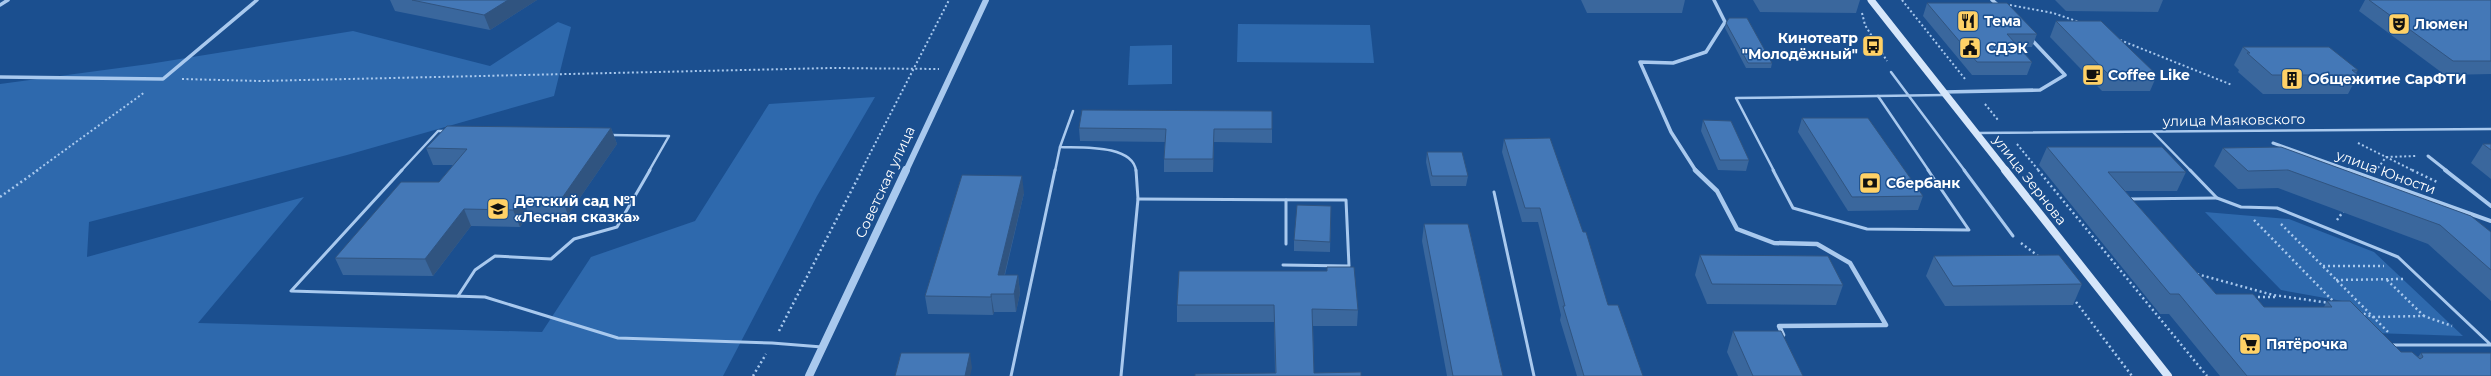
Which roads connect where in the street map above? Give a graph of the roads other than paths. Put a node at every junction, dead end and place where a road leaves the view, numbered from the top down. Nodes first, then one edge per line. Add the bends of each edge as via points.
1 (8, 0) edge
2 (257, 0) edge
3 (986, 0) edge
4 (1714, 0) edge
5 (1871, 0) edge
6 (1993, 1) edge
7 (0, 5) edge
8 (2004, 10) edge
9 (2029, 36) edge
10 (1891, 72) road end
11 (0, 77) edge
12 (1945, 93) junction
13 (1908, 95) junction
14 (1878, 96) junction
15 (1073, 111) dead end
16 (2491, 129) edge
17 (454, 132) edge
18 (2153, 132) junction
19 (1977, 133) junction
20 (605, 135) edge
21 (2273, 144) dead end
22 (1060, 147) junction
23 (2428, 156) road end
24 (1494, 192) dead end
25 (2218, 198) junction
26 (1138, 199) junction
27 (2120, 199) edge
28 (1286, 200) junction
29 (2491, 206) edge
30 (2491, 221) edge
31 (2012, 236) road end
32 (1286, 244) dead end
33 (1283, 265) dead end
34 (458, 296) junction
35 (1785, 340) edge
36 (2385, 345) edge
37 (822, 347) junction
38 (809, 376) edge
39 (1011, 376) edge
40 (1121, 376) edge
41 (1534, 376) edge
42 (2168, 376) edge

1 - 7 street
2 - 11 street via 163,79
3 - 37 street, Советская улица
4 - 35 street via 1725,22 1706,52 1673,63 1640,62 1671,132 1699,176 1717,191 1737,229 1774,243 1818,244 1850,263 1886,325 1779,326
5 - 12 main road, улица Зернова
6 - 8 street
9 - 12 street via 2065,75 2040,90
10 - 13 lane
12 - 13 lane
12 - 19 main road, улица Зернова
13 - 14 lane
13 - 31 lane
14 - 14 lane via 1891,115 1969,230 1867,229 1793,208 1736,98
15 - 22 lane
16 - 18 lane, улица Маяковского
17 - 34 lane via 438,131 291,291
18 - 19 lane, улица Маяковского
18 - 25 lane
19 - 42 main road, улица Зернова
20 - 34 lane via 669,136 618,227 574,238 551,259 495,256 475,270
21 - 30 street, улица Юности
22 - 26 lane via 1110,149 1126,156 1136,168
22 - 39 lane
23 - 29 street, улица Юности
24 - 41 lane
25 - 27 lane
25 - 36 lane via 2241,207 2276,208 2398,257 2491,345
26 - 28 lane
26 - 40 lane
28 - 32 lane
28 - 33 lane via 1346,200 1349,266
34 - 37 lane via 486,297 618,338
37 - 38 street, Советская улица

